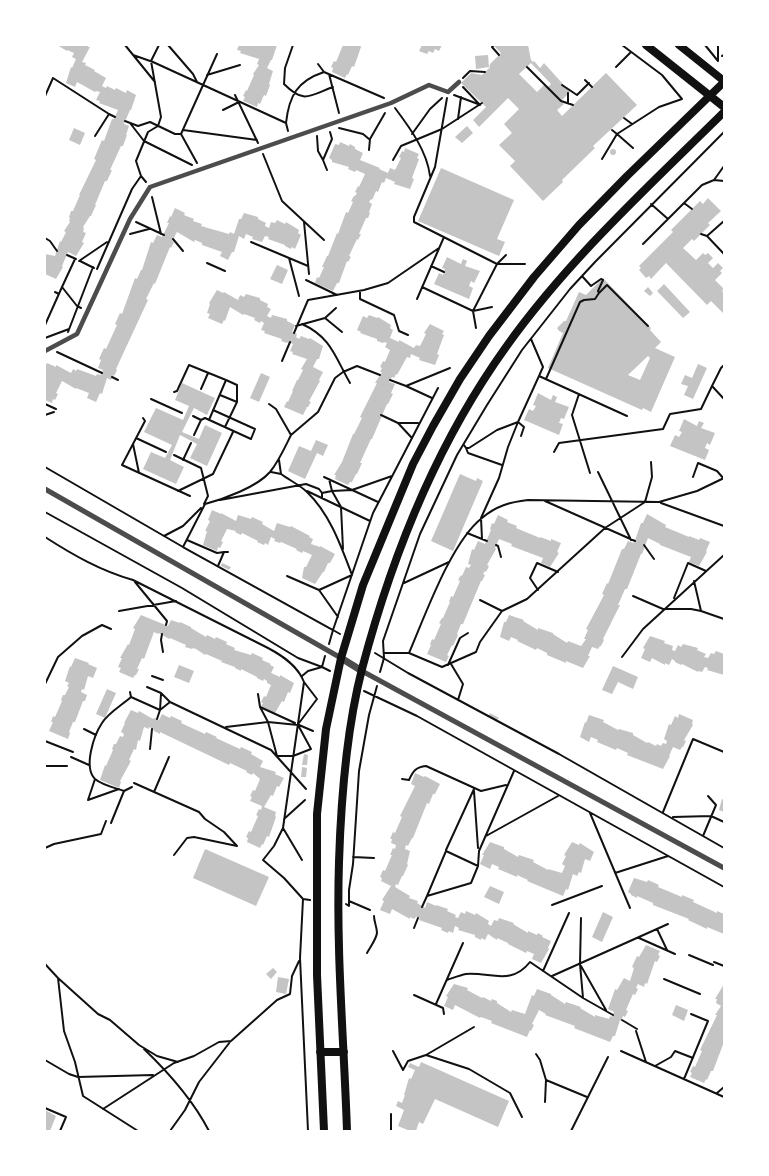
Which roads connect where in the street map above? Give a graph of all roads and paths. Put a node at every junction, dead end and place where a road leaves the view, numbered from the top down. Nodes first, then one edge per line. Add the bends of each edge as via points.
1 (124, 45) edge
2 (128, 45) edge
3 (159, 45) edge
4 (168, 45) edge
5 (293, 45) edge
6 (622, 45) edge
7 (646, 45) edge
8 (679, 45) edge
9 (705, 45) edge
10 (718, 45) edge
11 (493, 46) edge
12 (130, 51) junction
13 (631, 52) junction
14 (217, 54) dead end
15 (499, 55) dead end
16 (134, 56) junction
17 (151, 61) junction
18 (318, 64) dead end
19 (240, 65) dead end
20 (527, 66) dead end
21 (616, 67) dead end
22 (324, 72) junction
23 (485, 72) dead end
24 (329, 74) junction
25 (207, 75) junction
26 (585, 80) dead end
27 (724, 81) edge
28 (197, 82) junction
29 (459, 82) junction
30 (156, 84) junction
31 (589, 84) junction
32 (202, 85) junction
33 (562, 85) dead end
34 (332, 87) junction
35 (592, 87) dead end
36 (448, 92) junction
37 (568, 93) dead end
38 (294, 94) junction
39 (235, 95) dead end
40 (45, 96) edge
41 (710, 96) junction
42 (461, 97) junction
43 (239, 102) junction
44 (392, 103) junction
45 (568, 103) junction
46 (481, 104) junction
47 (573, 105) dead end
48 (724, 107) edge
49 (223, 110) dead end
50 (724, 112) edge
51 (109, 114) junction
52 (115, 117) dead end
53 (624, 118) dead end
54 (458, 119) junction
55 (341, 120) junction
56 (125, 121) dead end
57 (130, 123) junction
58 (286, 123) junction
59 (632, 124) junction
60 (327, 125) junction
61 (158, 126) junction
62 (316, 129) junction
63 (442, 129) junction
64 (183, 130) junction
65 (612, 130) dead end
66 (724, 132) edge
67 (181, 134) junction
68 (412, 134) junction
69 (617, 134) junction
70 (95, 136) dead end
71 (289, 138) junction
72 (416, 139) junction
73 (257, 140) junction
74 (370, 140) junction
75 (144, 141) junction
76 (633, 148) dead end
77 (261, 149) junction
78 (369, 150) dead end
79 (602, 159) dead end
80 (323, 160) junction
81 (393, 160) dead end
82 (724, 166) edge
83 (201, 169) junction
84 (327, 170) dead end
85 (141, 176) junction
86 (430, 179) junction
87 (714, 180) junction
88 (724, 181) edge
89 (150, 187) junction
90 (651, 204) junction
91 (684, 204) junction
92 (692, 209) dead end
93 (121, 215) junction
94 (130, 219) junction
95 (668, 220) junction
96 (724, 221) edge
97 (304, 222) junction
98 (151, 229) junction
99 (701, 234) dead end
100 (123, 236) junction
101 (707, 236) junction
102 (444, 237) junction
103 (45, 238) edge
104 (173, 239) dead end
105 (324, 240) dead end
106 (109, 241) junction
107 (251, 242) dead end
108 (643, 244) dead end
109 (119, 245) junction
110 (439, 248) junction
111 (57, 250) dead end
112 (183, 251) dead end
113 (724, 254) edge
114 (67, 255) dead end
115 (506, 255) dead end
116 (289, 258) junction
117 (75, 259) junction
118 (79, 261) junction
119 (206, 263) dead end
120 (497, 264) junction
121 (525, 264) dead end
122 (308, 266) junction
123 (431, 266) junction
124 (93, 267) junction
125 (225, 271) dead end
126 (444, 272) dead end
127 (309, 274) dead end
128 (582, 276) junction
129 (306, 280) dead end
130 (62, 287) junction
131 (422, 287) junction
132 (360, 291) junction
133 (55, 292) dead end
134 (599, 293) junction
135 (59, 294) junction
136 (337, 295) junction
137 (299, 296) dead end
138 (417, 299) dead end
139 (77, 306) junction
140 (492, 307) dead end
141 (336, 308) dead end
142 (473, 311) junction
143 (87, 312) junction
144 (325, 318) junction
145 (302, 324) junction
146 (45, 325) edge
147 (296, 326) junction
148 (648, 326) dead end
149 (476, 328) dead end
150 (69, 329) junction
151 (342, 332) dead end
152 (294, 333) dead end
153 (408, 335) dead end
154 (45, 338) edge
155 (531, 339) junction
156 (64, 341) junction
157 (290, 342) dead end
158 (47, 350) edge
159 (282, 360) dead end
160 (724, 365) edge
161 (450, 368) dead end
162 (722, 368) edge
163 (343, 372) junction
164 (102, 373) dead end
165 (208, 373) junction
166 (380, 375) dead end
167 (539, 376) junction
168 (112, 377) dead end
169 (546, 379) junction
170 (118, 380) dead end
171 (226, 380) junction
172 (390, 380) dead end
173 (350, 383) dead end
174 (406, 386) junction
175 (712, 386) junction
176 (438, 388) dead end
177 (201, 389) dead end
178 (174, 392) dead end
179 (579, 394) junction
180 (220, 395) junction
181 (432, 398) junction
182 (724, 398) edge
183 (151, 399) dead end
184 (236, 402) junction
185 (45, 404) edge
186 (269, 404) dead end
187 (56, 409) dead end
188 (213, 410) junction
189 (54, 412) dead end
190 (182, 413) dead end
191 (45, 415) edge
192 (382, 415) dead end
193 (193, 416) dead end
194 (627, 416) dead end
195 (143, 418) dead end
196 (230, 418) junction
197 (201, 420) junction
198 (209, 420) junction
199 (518, 422) junction
200 (398, 423) junction
201 (418, 423) junction
202 (225, 427) junction
203 (233, 431) junction
204 (291, 434) junction
205 (194, 435) dead end
206 (521, 436) dead end
207 (136, 438) junction
208 (411, 438) junction
209 (581, 441) junction
210 (133, 444) junction
211 (191, 444) dead end
212 (464, 444) junction
213 (466, 448) junction
214 (166, 452) dead end
215 (554, 452) dead end
216 (174, 455) dead end
217 (183, 460) junction
218 (279, 460) junction
219 (651, 462) dead end
220 (503, 465) junction
221 (45, 467) edge
222 (271, 472) junction
223 (598, 472) dead end
224 (139, 473) junction
225 (590, 473) dead end
226 (281, 474) junction
227 (392, 476) junction
228 (324, 477) dead end
229 (693, 477) dead end
230 (204, 478) junction
231 (329, 479) junction
232 (724, 479) edge
233 (298, 486) junction
234 (45, 489) edge
235 (352, 490) junction
236 (178, 491) junction
237 (306, 491) junction
238 (332, 491) junction
239 (322, 493) junction
240 (190, 496) dead end
241 (322, 498) junction
242 (543, 500) junction
243 (216, 501) junction
244 (378, 502) junction
245 (614, 502) junction
246 (645, 502) junction
247 (659, 502) junction
248 (205, 504) junction
249 (341, 507) junction
250 (45, 512) edge
251 (481, 518) junction
252 (621, 518) junction
253 (370, 521) junction
254 (724, 526) edge
255 (605, 528) junction
256 (467, 533) junction
257 (164, 536) junction
258 (45, 537) edge
259 (186, 539) junction
260 (482, 539) junction
261 (631, 540) junction
262 (487, 541) dead end
263 (635, 541) dead end
264 (496, 545) dead end
265 (644, 546) dead end
266 (183, 547) junction
267 (224, 552) junction
268 (228, 552) dead end
269 (344, 553) junction
270 (724, 555) edge
271 (501, 557) dead end
272 (654, 558) dead end
273 (449, 562) junction
274 (218, 566) junction
275 (706, 571) junction
276 (558, 572) junction
277 (352, 575) junction
278 (287, 576) dead end
279 (133, 580) junction
280 (694, 582) junction
281 (402, 583) junction
282 (319, 590) junction
283 (538, 590) junction
284 (634, 596) dead end
285 (480, 600) dead end
286 (673, 601) junction
287 (176, 602) junction
288 (153, 605) junction
289 (663, 609) junction
290 (502, 611) junction
291 (701, 611) junction
292 (119, 612) dead end
293 (338, 617) junction
294 (724, 619) edge
295 (166, 624) dead end
296 (111, 629) dead end
297 (468, 633) dead end
298 (162, 634) dead end
299 (163, 652) dead end
300 (383, 653) junction
301 (409, 653) junction
302 (622, 657) dead end
303 (341, 658) junction
304 (449, 664) junction
305 (362, 670) junction
306 (152, 676) dead end
307 (302, 676) junction
308 (163, 680) dead end
309 (378, 680) junction
310 (304, 682) junction
311 (45, 684) edge
312 (147, 687) dead end
313 (130, 692) dead end
314 (161, 693) junction
315 (258, 694) dead end
316 (131, 697) junction
317 (458, 701) dead end
318 (170, 702) junction
319 (260, 707) junction
320 (160, 710) junction
321 (157, 719) dead end
322 (268, 722) junction
323 (298, 725) junction
324 (224, 728) junction
325 (84, 729) dead end
326 (152, 729) dead end
327 (313, 731) dead end
328 (96, 734) junction
329 (45, 741) edge
330 (150, 749) dead end
331 (73, 752) dead end
332 (724, 752) edge
333 (277, 756) junction
334 (293, 756) junction
335 (71, 757) dead end
336 (169, 757) dead end
337 (89, 765) junction
338 (45, 766) edge
339 (66, 766) dead end
340 (514, 771) dead end
341 (291, 772) junction
342 (95, 779) junction
343 (402, 779) dead end
344 (134, 783) dead end
345 (507, 785) junction
346 (132, 787) dead end
347 (119, 789) junction
348 (306, 789) dead end
349 (474, 789) junction
350 (124, 792) junction
351 (154, 792) junction
352 (558, 796) dead end
353 (708, 796) dead end
354 (305, 800) dead end
355 (663, 812) dead end
356 (590, 813) dead end
357 (712, 816) junction
358 (672, 817) dead end
359 (284, 819) junction
360 (106, 822) dead end
361 (724, 822) edge
362 (110, 823) dead end
363 (283, 828) junction
364 (703, 836) dead end
365 (484, 837) junction
366 (45, 848) edge
367 (446, 851) junction
368 (479, 851) junction
369 (174, 855) dead end
370 (668, 856) dead end
371 (353, 857) junction
372 (374, 858) dead end
373 (302, 860) dead end
374 (478, 866) junction
375 (724, 868) edge
376 (615, 873) junction
377 (602, 886) dead end
378 (427, 896) junction
379 (302, 899) junction
380 (317, 900) junction
381 (339, 901) junction
382 (349, 901) junction
383 (552, 905) dead end
384 (422, 907) dead end
385 (630, 908) dead end
386 (370, 910) dead end
387 (568, 913) dead end
388 (374, 916) dead end
389 (418, 918) dead end
390 (581, 918) dead end
391 (668, 924) dead end
392 (414, 928) dead end
393 (658, 929) junction
394 (639, 938) junction
395 (463, 943) dead end
396 (668, 951) junction
397 (367, 952) dead end
398 (675, 954) dead end
399 (689, 956) dead end
400 (300, 958) junction
401 (45, 964) edge
402 (580, 964) junction
403 (724, 966) edge
404 (543, 970) junction
405 (552, 976) junction
406 (58, 978) junction
407 (664, 979) dead end
408 (447, 980) junction
409 (700, 994) dead end
410 (414, 995) dead end
411 (583, 998) junction
412 (436, 1004) junction
413 (607, 1012) junction
414 (444, 1014) dead end
415 (691, 1014) dead end
416 (613, 1015) dead end
417 (622, 1020) dead end
418 (474, 1026) dead end
419 (231, 1041) junction
420 (142, 1047) junction
421 (393, 1050) dead end
422 (621, 1051) dead end
423 (320, 1052) junction
424 (344, 1052) junction
425 (536, 1054) dead end
426 (426, 1055) junction
427 (608, 1057) dead end
428 (692, 1058) junction
429 (45, 1060) edge
430 (178, 1062) junction
431 (646, 1062) junction
432 (655, 1066) junction
433 (164, 1069) junction
434 (155, 1075) junction
435 (78, 1076) junction
436 (684, 1079) junction
437 (546, 1080) junction
438 (724, 1087) edge
439 (717, 1094) junction
440 (587, 1097) junction
441 (724, 1097) edge
442 (190, 1100) junction
443 (544, 1102) dead end
444 (45, 1108) edge
445 (102, 1109) junction
446 (391, 1114) dead end
447 (522, 1117) dead end
448 (60, 1131) edge
449 (138, 1131) edge
450 (170, 1131) edge
451 (209, 1131) edge
452 (308, 1131) edge
453 (324, 1131) edge
454 (347, 1131) edge
455 (390, 1131) edge
456 (571, 1131) edge

1 - 12 path
2 - 12 path
3 - 17 path
4 - 28 path
5 - 38 path via 285,68 284,84
6 - 13 path
7 - 41 main road
8 - 27 main road
9 - 10 path via 718,61
11 - 15 path
12 - 16 path
13 - 21 path
13 - 59 path via 662,75 682,99
14 - 25 path
16 - 17 path
16 - 30 path
17 - 28 path
17 - 30 path
18 - 22 path
19 - 25 path
20 - 45 path via 560,101
22 - 24 path
22 - 38 path via 312,76 296,88
23 - 29 path via 470,71
24 - 34 path
24 - 44 path
25 - 32 path
26 - 31 path
27 - 41 main road
28 - 32 path
29 - 36 street
29 - 46 path
30 - 61 path via 161,117
31 - 33 path via 577,95
31 - 35 path
32 - 43 path
32 - 64 path
34 - 38 path via 305,98
34 - 55 path
36 - 42 path
36 - 44 street via 429,84
36 - 63 path
36 - 68 path via 430,109
37 - 45 path
38 - 58 path via 288,105
39 - 43 path
40 - 51 path via 53,78
41 - 48 main road
41 - 303 main road via 626,176 555,251 460,379 432,426 396,503 363,585
42 - 46 path
42 - 54 path
43 - 49 path
43 - 58 path
43 - 73 path
44 - 55 street
44 - 68 path
44 - 74 path
45 - 47 path
46 - 54 path
50 - 305 main road via 584,252 506,346 476,392 416,508 395,561
51 - 52 path
51 - 70 path
53 - 59 path
54 - 63 path
55 - 60 street
56 - 57 path
57 - 61 path via 138,126 150,122
57 - 75 path
58 - 71 path
59 - 69 path
60 - 62 street
60 - 74 path via 363,134
60 - 80 path via 332,139
61 - 67 path
61 - 75 path via 148,132
62 - 71 street
62 - 80 path via 318,151
63 - 72 path
63 - 86 path
64 - 67 path
64 - 73 path
65 - 69 path
66 - 90 path
67 - 83 path
68 - 72 path
69 - 76 path
69 - 79 path
71 - 77 street
72 - 81 path via 401,146
72 - 86 path
73 - 77 path
74 - 78 path
75 - 83 path
75 - 85 path via 136,161
77 - 83 street
77 - 97 path via 282,201
80 - 84 path
82 - 87 path
83 - 89 street
85 - 89 path
85 - 93 path
86 - 102 path via 414,222
87 - 88 path
87 - 91 path via 702,186
89 - 94 street
89 - 98 path via 162,234
90 - 95 path
90 - 128 path
91 - 92 path
91 - 95 path
93 - 94 path
93 - 106 path
94 - 98 path
94 - 100 street
95 - 108 path
96 - 101 path
97 - 105 path
97 - 122 path
98 - 100 path
99 - 101 path
100 - 109 street
101 - 113 path
102 - 110 path
102 - 120 path
103 - 111 path
104 - 112 path
106 - 109 path
106 - 118 path
106 - 124 path via 97,269
107 - 116 path
109 - 143 street
110 - 123 path
110 - 132 path via 388,283
114 - 117 path
115 - 120 path
116 - 122 path
116 - 137 path
117 - 118 path
117 - 130 path
118 - 124 path
119 - 125 path
120 - 121 path
120 - 142 path
122 - 127 path
123 - 126 path
123 - 131 path
124 - 139 path
128 - 134 path via 591,286 603,280
128 - 155 path
129 - 136 path
130 - 135 path
130 - 139 path
131 - 138 path
131 - 142 path
132 - 136 path
132 - 153 path via 360,300 394,315 399,331
133 - 135 path
134 - 148 path via 607,285
134 - 169 path via 595,299 580,302
135 - 146 path
136 - 147 path via 308,300
139 - 143 path
139 - 150 path
140 - 142 path
141 - 144 path
142 - 149 path
143 - 156 street via 77,334
144 - 145 path
144 - 151 path
145 - 147 path
145 - 163 path via 326,339
147 - 152 path
150 - 154 path
150 - 156 path
155 - 167 path via 543,367
155 - 212 path
156 - 158 street
157 - 159 path
158 - 164 path
160 - 162 path
161 - 174 path
162 - 175 path
163 - 166 path via 358,366
163 - 173 path
163 - 204 path via 334,378 318,412
165 - 171 path
165 - 177 path
165 - 178 path via 189,365
167 - 169 path
167 - 199 path
168 - 170 path
169 - 179 path
171 - 180 path
171 - 184 path via 237,385
172 - 174 path
174 - 181 path
175 - 182 path
175 - 209 path via 702,409 670,414 663,428
176 - 181 path
179 - 194 path
179 - 209 path via 572,415
180 - 184 path
180 - 188 path
181 - 201 path
183 - 190 path
184 - 196 path
185 - 187 path
186 - 204 path via 276,409
188 - 196 path
188 - 198 path
189 - 191 path
192 - 200 path
193 - 197 path
195 - 207 path via 145,421
196 - 202 path
196 - 203 path via 255,429 251,439
197 - 198 path
197 - 205 path
198 - 202 path
199 - 206 path via 524,427
199 - 213 path
199 - 220 path
200 - 201 path
200 - 208 path
201 - 208 path
202 - 203 path
203 - 230 path via 213,474
204 - 218 path
207 - 210 path
207 - 214 path
208 - 227 path
209 - 215 path via 559,443
209 - 225 path
210 - 224 path
210 - 224 path via 122,465
211 - 217 path
212 - 213 path
212 - 281 path via 420,534
213 - 220 path via 468,454
216 - 217 path
217 - 230 path via 201,468
218 - 222 path
218 - 226 path
219 - 246 path via 652,477
220 - 251 path
221 - 257 path
222 - 226 path
222 - 243 path via 260,482
223 - 245 path
224 - 236 path
226 - 233 path
227 - 235 path
227 - 244 path
228 - 231 path
229 - 232 path via 698,463 717,471
230 - 236 path
230 - 248 path via 208,496
231 - 235 path
231 - 238 path
232 - 247 path
233 - 237 path
233 - 239 path via 306,484
233 - 243 path
234 - 303 street
235 - 238 path
235 - 244 path
236 - 240 path
237 - 241 path
237 - 269 path via 323,512
238 - 239 path
238 - 249 path
239 - 241 path
241 - 249 path
242 - 245 path
242 - 251 path via 511,502
242 - 255 path
243 - 248 path
244 - 253 path
245 - 246 path
245 - 252 path
246 - 247 path
246 - 252 path
247 - 254 path
248 - 257 path via 183,526
248 - 259 path
249 - 253 path
249 - 269 path
250 - 307 path via 298,658 322,668
251 - 256 path
251 - 260 path
252 - 255 path
252 - 261 path
253 - 277 path
255 - 261 path
255 - 276 path
256 - 260 path
256 - 273 path
257 - 266 path
258 - 279 path via 82,560
259 - 266 path
259 - 267 path via 217,553
260 - 262 path
261 - 263 path
264 - 271 path
265 - 272 path
266 - 274 path
267 - 268 path
267 - 274 path
269 - 277 path
270 - 275 path
273 - 281 path
273 - 301 path
274 - 293 path via 334,630
275 - 280 path
275 - 286 path via 688,563
276 - 283 path
276 - 283 path via 537,563 530,578
277 - 282 path
277 - 293 path
278 - 282 path
279 - 287 path
279 - 288 path
280 - 286 path
280 - 291 path
281 - 300 path via 383,641
282 - 293 path
283 - 290 path via 528,599
284 - 289 path
285 - 290 path
286 - 289 path
287 - 288 path
287 - 307 path via 268,648 283,657
288 - 292 path
288 - 295 path via 167,621
289 - 291 path
289 - 302 path
290 - 304 path via 476,652
291 - 294 path
296 - 311 path via 102,625 82,636 58,656
297 - 304 path via 460,638
298 - 299 path
300 - 301 path
300 - 309 path
301 - 304 path via 442,667
303 - 305 street
303 - 380 main road via 326,729 317,814
304 - 317 path via 463,684
305 - 309 street
305 - 381 main road via 348,741
306 - 308 path
307 - 310 path
309 - 371 path via 359,771
309 - 375 street
310 - 323 path
310 - 323 path via 317,700
312 - 314 path
313 - 316 path
314 - 318 path
314 - 320 path
315 - 319 path
316 - 320 path
316 - 328 path via 102,722
318 - 320 path
318 - 324 path
319 - 322 path
319 - 323 path
320 - 321 path
322 - 323 path
322 - 324 path
322 - 333 path
323 - 327 path
323 - 334 path
323 - 334 path via 311,749
324 - 333 path via 271,750
325 - 328 path
326 - 330 path
328 - 337 path
329 - 331 path
332 - 355 path via 693,739
333 - 334 path
333 - 341 path
334 - 341 path
335 - 337 path
336 - 351 path
337 - 342 path
338 - 339 path
340 - 345 path
341 - 348 path
341 - 359 path
342 - 347 path
342 - 347 path via 88,800
343 - 349 path via 409,780 418,766 426,766
344 - 351 path
345 - 349 path via 481,791
345 - 365 path
346 - 350 path
347 - 350 path
349 - 367 path
349 - 368 path
350 - 362 path
351 - 369 path via 199,812 237,846 194,837 187,838
352 - 365 path
353 - 357 path via 716,805
354 - 359 path
356 - 376 path
357 - 358 path
357 - 361 path
357 - 364 path
359 - 363 path
360 - 366 path via 101,834
363 - 373 path
363 - 379 path via 263,860
365 - 368 path
367 - 374 path
367 - 378 path
368 - 374 path
370 - 376 path
371 - 372 path
371 - 382 path
374 - 378 path via 470,883
376 - 385 path
377 - 383 path
378 - 384 path
379 - 380 path
379 - 400 path
380 - 423 main road
381 - 382 path via 350,906
381 - 424 main road via 339,978
382 - 386 path
387 - 404 path
388 - 397 path via 377,931
389 - 392 path
390 - 402 path
391 - 393 path
393 - 394 path
393 - 396 path
394 - 396 path
394 - 402 path
395 - 408 path
396 - 398 path
399 - 403 path
400 - 419 path via 292,976 290,994 277,1000
400 - 452 path
401 - 406 path
402 - 405 path
402 - 411 path
402 - 413 path
404 - 405 path
404 - 408 path via 530,962 512,976 467,974
405 - 411 path
406 - 420 path
406 - 435 path via 64,1031
407 - 409 path
408 - 412 path
410 - 412 path
411 - 413 path
412 - 414 path via 444,1008
413 - 416 path
415 - 428 path via 708,1021
417 - 431 path via 637,1030
418 - 426 path
419 - 430 path via 219,1042
419 - 442 path via 199,1082
420 - 430 path via 157,1056
420 - 433 path
421 - 426 path via 403,1070 408,1061
422 - 431 path
423 - 424 main road
423 - 453 main road
424 - 454 main road
425 - 437 path
426 - 447 path via 469,1069 510,1093
427 - 440 path
428 - 432 path via 675,1051
428 - 436 path
429 - 435 path
430 - 433 path
431 - 432 path
432 - 436 path
433 - 434 path
433 - 442 path
434 - 435 path
434 - 445 path
435 - 445 path via 83,1096
436 - 439 path
437 - 440 path
437 - 443 path
438 - 439 path
439 - 441 path
440 - 456 path
442 - 450 path
442 - 451 path
444 - 448 path via 66,1117
445 - 449 path
446 - 455 path

